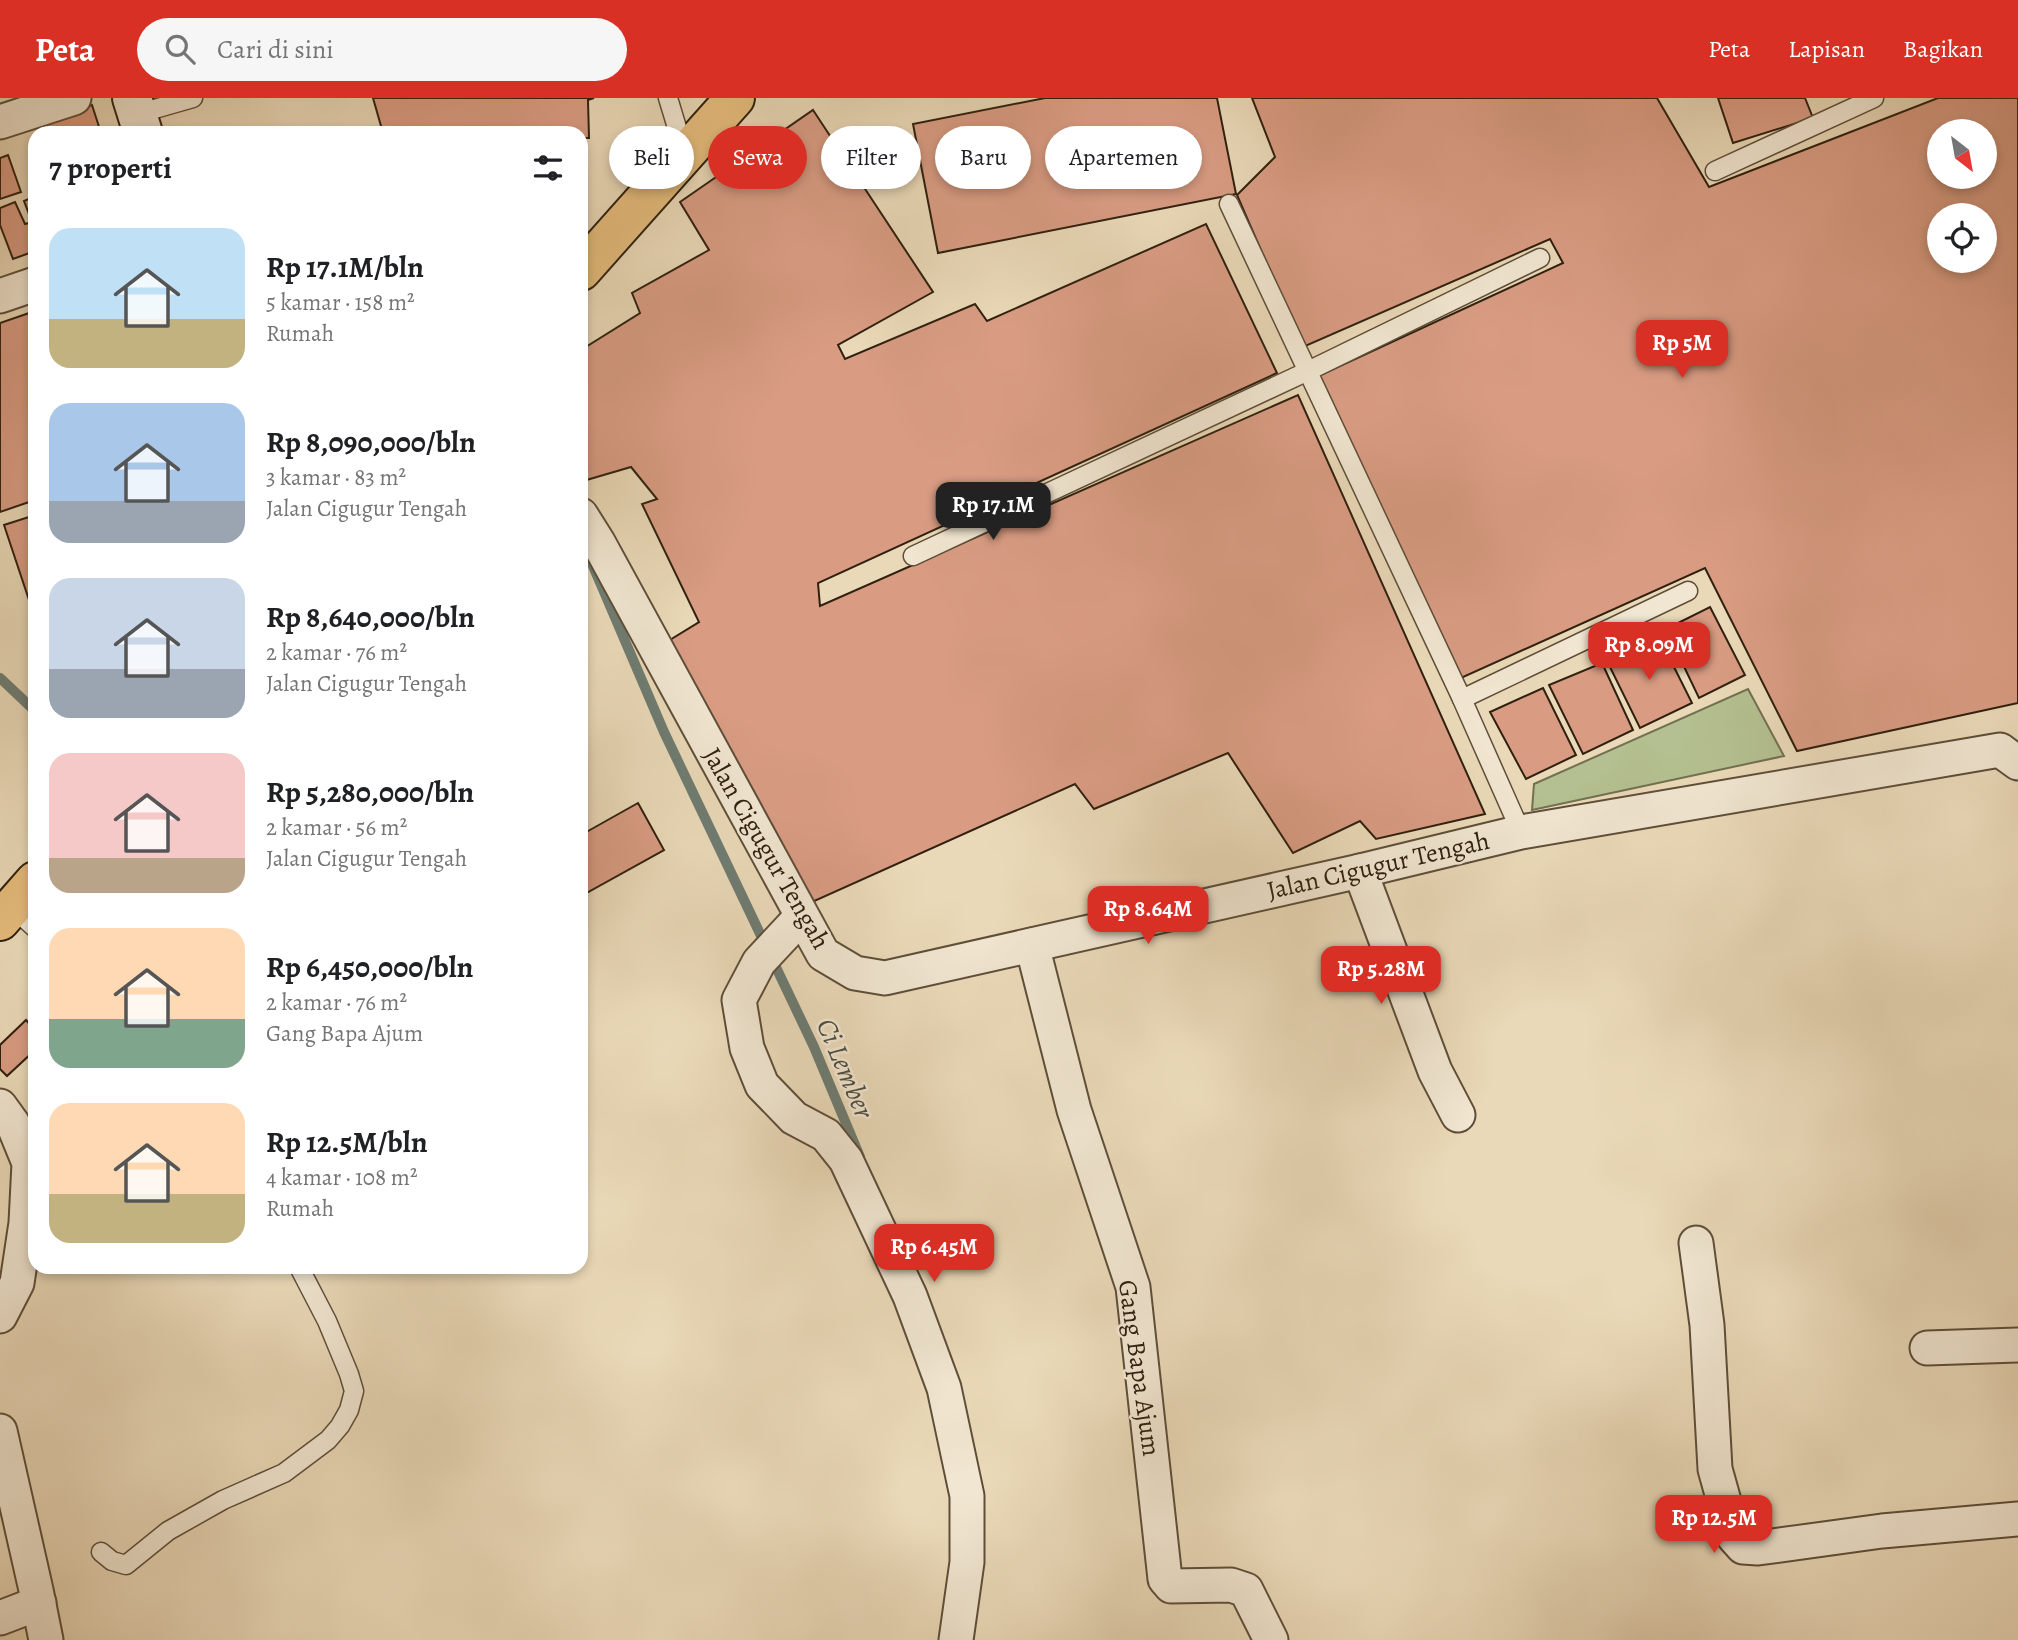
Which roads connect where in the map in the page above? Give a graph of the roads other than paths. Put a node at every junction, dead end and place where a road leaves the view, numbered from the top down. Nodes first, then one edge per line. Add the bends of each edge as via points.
1 (74, 98) edge
2 (192, 98) edge
3 (668, 98) edge
4 (735, 98) edge
5 (1874, 98) edge
6 (137, 115) edge
7 (0, 122) edge
8 (676, 126) edge
9 (694, 144) edge
10 (1715, 171) dead end
11 (654, 189) edge
12 (1229, 204) dead end
13 (1540, 258) dead end
14 (588, 263) edge
15 (28, 286) edge
16 (0, 296) edge
17 (1308, 371) junction
18 (588, 526) edge
19 (912, 556) dead end
20 (1688, 592) dead end
21 (1462, 699) junction
22 (2018, 763) edge
23 (1521, 832) junction
24 (1360, 871) junction
25 (791, 927) junction
26 (1032, 945) junction
27 (0, 1106) edge
28 (1458, 1115) dead end
29 (28, 1154) edge
30 (28, 1203) edge
31 (1696, 1243) dead end
32 (303, 1274) edge
33 (0, 1315) edge
34 (2018, 1345) edge
35 (1927, 1348) dead end
36 (0, 1431) edge
37 (2018, 1519) edge
38 (101, 1552) dead end
39 (39, 1602) junction
40 (0, 1618) edge
41 (46, 1640) edge
42 (956, 1640) edge
43 (1271, 1640) edge

1 - 7 street
2 - 6 lane
3 - 8 lane
4 - 9 main road
5 - 10 lane
11 - 14 main road
12 - 17 lane
13 - 17 lane
15 - 16 street
17 - 19 lane
17 - 21 lane
18 - 25 street, Jalan Cigugur Tengah
20 - 21 lane
21 - 23 lane
22 - 23 street, Jalan Cigugur Tengah via 2000,750
23 - 24 street, Jalan Cigugur Tengah
24 - 26 street, Jalan Cigugur Tengah
24 - 28 street via 1434,1071
25 - 26 street, Jalan Cigugur Tengah via 855,973 885,978
25 - 42 street via 759,962 739,1000 747,1048 762,1085 794,1118 826,1135 846,1160 910,1296 944,1388 967,1496 967,1562
26 - 43 street, Gang Bapa Ajum via 1073,1110 1133,1287 1165,1579 1171,1586 1231,1585 1245,1590
27 - 29 street
30 - 33 street via 17,1283
31 - 37 street via 1707,1325 1715,1469 1734,1537 1743,1547
32 - 38 lane via 354,1391 340,1426 284,1474 167,1531 126,1564
34 - 35 street
36 - 39 street
39 - 40 street
39 - 41 street

